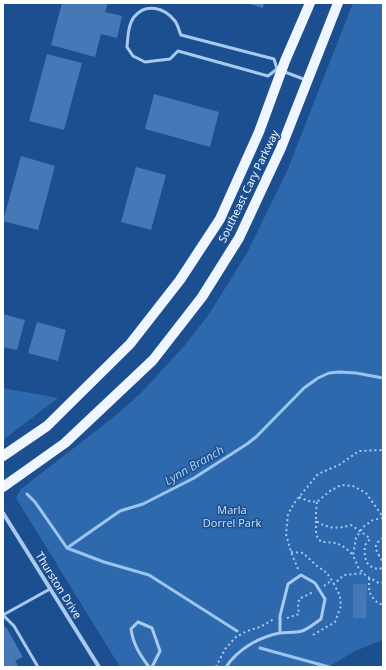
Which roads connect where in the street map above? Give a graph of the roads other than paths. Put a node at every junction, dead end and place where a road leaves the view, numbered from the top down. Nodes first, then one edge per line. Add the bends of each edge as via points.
1 (310, 3) edge
2 (338, 3) edge
3 (280, 70) junction
4 (308, 81) junction
5 (3, 456) edge
6 (3, 487) edge
7 (3, 512) edge
8 (50, 589) junction
9 (3, 615) edge
10 (280, 633) junction
11 (38, 667) edge
12 (99, 667) edge
13 (148, 667) edge
14 (152, 667) edge
15 (226, 667) edge

1 - 3 main road, Southeast Cary Parkway
2 - 4 main road, Southeast Cary Parkway
3 - 3 lane via 274,59 181,35 176,22 167,13 154,7 134,17 128,31 127,47 133,56 145,62 170,59 178,50 268,76
3 - 4 lane
3 - 5 main road, Southeast Cary Parkway via 259,132 220,219 180,280 130,344 47,426
4 - 6 main road, Southeast Cary Parkway via 281,148 239,238 202,297 153,360 65,443
7 - 8 street, Thurston Drive
8 - 9 lane
8 - 12 street, Thurston Drive
9 - 11 lane via 14,626
10 - 10 lane via 303,631 321,619 325,599 315,583 302,575 288,584 280,616
10 - 15 lane via 256,640 240,651
13 - 14 lane via 132,638 131,629 138,622 152,628 160,651

